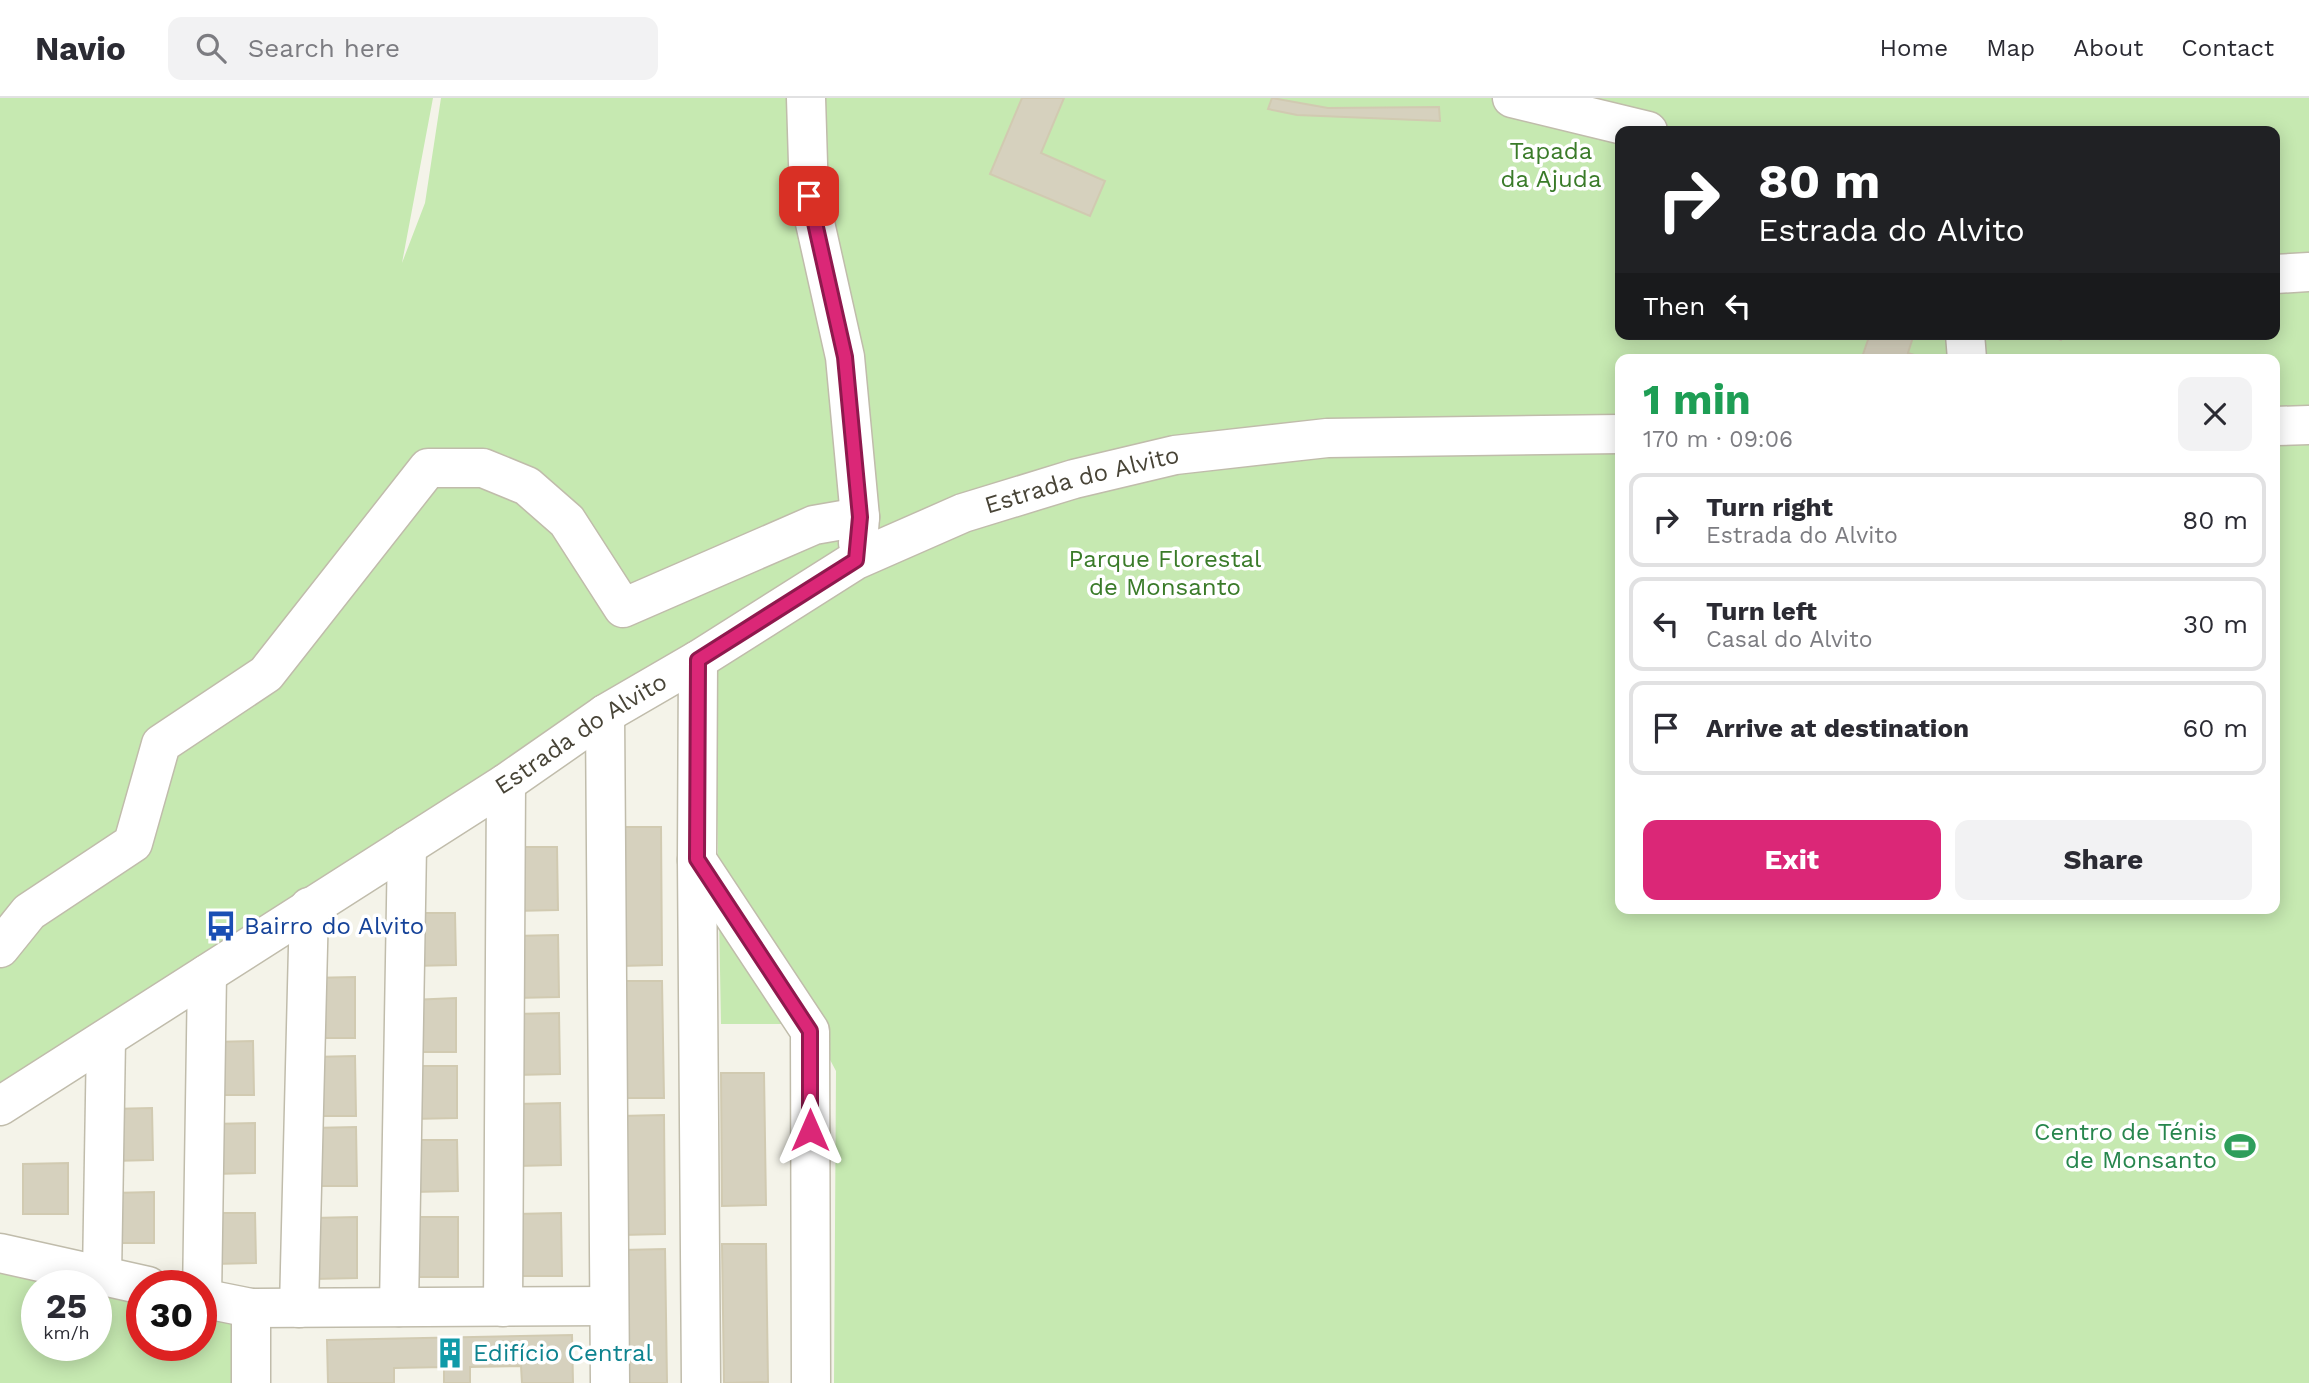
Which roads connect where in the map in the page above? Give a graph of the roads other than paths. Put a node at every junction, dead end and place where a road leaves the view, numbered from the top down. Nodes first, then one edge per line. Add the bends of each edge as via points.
1 (806, 98) edge
2 (1532, 101) edge
3 (1629, 126) edge
4 (2309, 272) edge
5 (2280, 274) edge
6 (2309, 425) edge
7 (2280, 426) edge
8 (1615, 434) edge
9 (860, 517) junction
10 (856, 560) junction
11 (698, 660) junction
12 (605, 713) junction
13 (506, 783) junction
14 (407, 846) junction
15 (697, 859) junction
16 (309, 907) junction
17 (0, 948) edge
18 (207, 974) junction
19 (106, 1039) junction
20 (0, 1106) edge
21 (0, 1254) edge
22 (74, 1270) edge
23 (102, 1270) edge
24 (202, 1270) edge
25 (217, 1301) edge
26 (609, 1306) junction
27 (399, 1307) junction
28 (503, 1307) junction
29 (251, 1308) junction
30 (299, 1308) junction
31 (251, 1383) edge
32 (610, 1383) edge
33 (701, 1383) edge
34 (811, 1383) edge

1 - 9 street via 809,196 845,357
2 - 3 street
4 - 5 street
6 - 7 street
8 - 10 street, Estrada do Alvito via 1328,438 1175,455 963,513
9 - 10 street
9 - 17 street via 814,524 622,608 567,521 527,486 483,468 428,468 266,674 162,744 133,843 29,912
10 - 11 street, Estrada do Alvito
11 - 12 street, Estrada do Alvito
11 - 15 street
12 - 13 street, Estrada do Alvito
12 - 26 street
13 - 14 street, Estrada do Alvito
13 - 28 street
14 - 16 street, Estrada do Alvito
14 - 27 street
15 - 33 street
15 - 34 street via 810,1031
16 - 18 street, Estrada do Alvito
16 - 30 street
18 - 19 street, Estrada do Alvito
18 - 24 street
19 - 20 street, Estrada do Alvito
19 - 23 street
21 - 22 street
25 - 29 street
26 - 28 street
26 - 32 street
27 - 28 street
27 - 30 street
29 - 30 street
29 - 31 street

